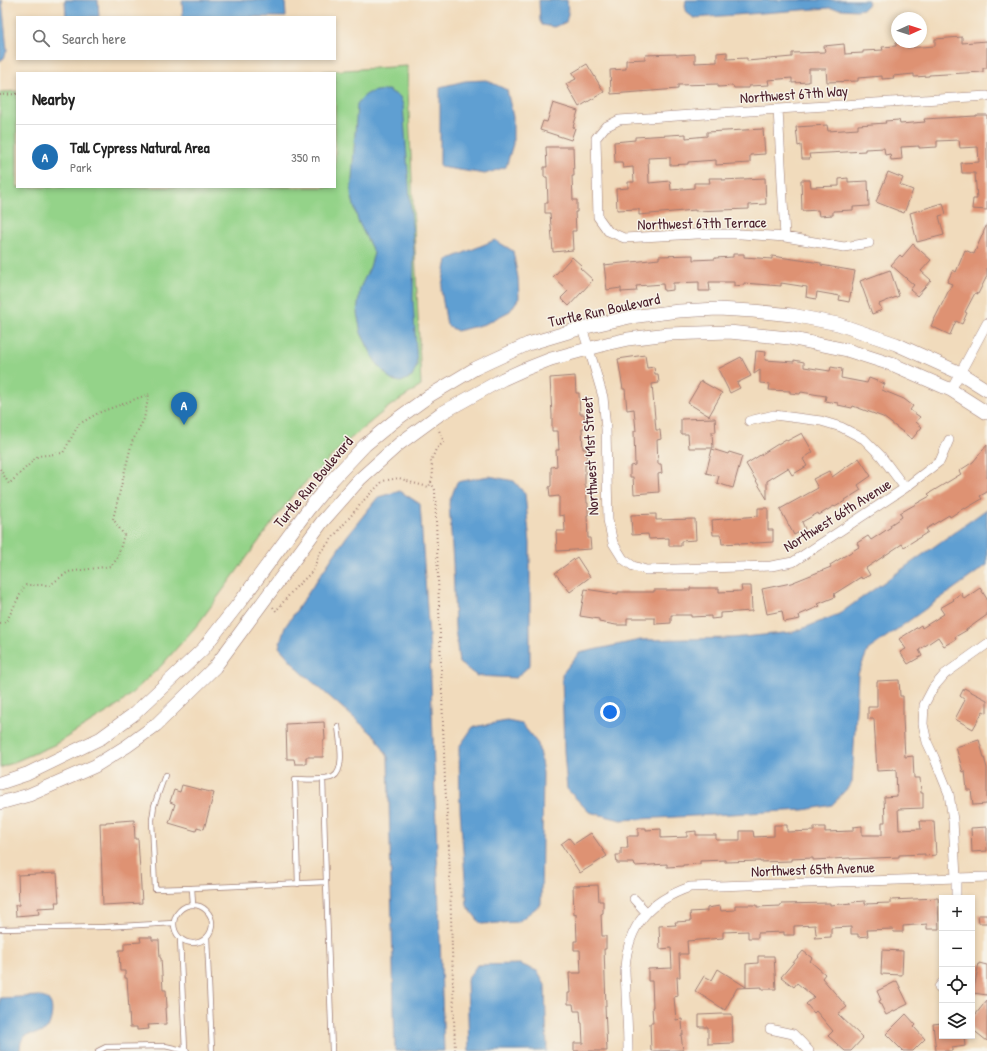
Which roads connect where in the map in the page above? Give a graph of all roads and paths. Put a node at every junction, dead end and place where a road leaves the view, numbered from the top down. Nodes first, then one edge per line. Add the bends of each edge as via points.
1 (16, 94) edge
2 (0, 95) edge
3 (987, 96) edge
4 (778, 109) junction
5 (608, 231) joint
6 (785, 237) junction
7 (869, 243) dead end
8 (987, 323) edge
9 (582, 328) junction
10 (589, 349) junction
11 (960, 373) junction
12 (951, 390) junction
13 (987, 390) edge
14 (987, 413) edge
15 (749, 421) dead end
16 (438, 426) dead end
17 (949, 440) dead end
18 (0, 469) edge
19 (431, 482) junction
20 (905, 488) junction
21 (623, 559) joint
22 (272, 606) dead end
23 (0, 623) edge
24 (987, 644) edge
25 (338, 726) dead end
26 (165, 775) dead end
27 (323, 779) junction
28 (0, 783) edge
29 (0, 803) edge
30 (987, 877) edge
31 (956, 878) junction
32 (326, 882) junction
33 (298, 884) junction
34 (192, 888) junction
35 (956, 895) edge
36 (634, 898) dead end
37 (193, 904) junction
38 (646, 912) junction
39 (174, 923) junction
40 (0, 929) edge
41 (180, 938) junction
42 (207, 938) junction
43 (770, 1029) dead end
44 (98, 1051) edge
45 (186, 1051) edge
46 (212, 1051) edge
47 (332, 1051) edge
48 (455, 1051) edge
49 (628, 1051) edge
50 (808, 1051) edge

1 - 2 path
3 - 4 street, Northwest 67th Way
4 - 5 street, Northwest 67th Way via 619,120 605,126 596,138 598,217
4 - 6 street
5 - 6 street, Northwest 67th Terrace via 624,238 698,234
6 - 7 street, Northwest 67th Terrace via 844,247
8 - 11 street
9 - 10 street, Northwest 41st Street
9 - 11 street, Turtle Run Boulevard via 630,317 679,311 718,309 792,315 838,324 896,344
9 - 28 street, Turtle Run Boulevard via 528,344 476,368 429,396 393,422 365,445 333,479 202,649 134,714 101,738 27,774
10 - 12 street via 628,339 668,334 728,332 789,338 875,358
10 - 21 street, Northwest 41st Street via 603,397 608,520 613,543
10 - 29 street via 551,359 502,379 440,414 399,444 360,479 322,522 215,667 156,725 95,766 29,795
11 - 12 street
11 - 13 street, Turtle Run Boulevard
12 - 14 street
15 - 20 street via 774,415 842,427 864,440 881,456
16 - 19 path via 444,442 436,449 431,461
17 - 20 street, Northwest 66th Avenue via 940,461
18 - 23 path via 9,484 38,456 63,453 79,424 98,413 149,394 144,419 132,442 113,519 124,535 116,559 111,566 68,572 50,585 25,585 6,622
19 - 22 path via 429,487 399,478 383,481 319,554 312,572 294,588 276,612
19 - 48 path via 435,490
20 - 21 street, Northwest 66th Avenue via 793,562 771,566 646,570 633,566
24 - 31 street via 945,674 933,688 924,705 923,724 927,742 949,794
25 - 27 lane via 341,764 333,777
26 - 34 lane via 152,820 156,889
27 - 32 lane
27 - 33 lane via 295,779
30 - 31 street, Northwest 65th Avenue
31 - 35 street
31 - 38 street, Northwest 65th Avenue via 690,887 663,899
32 - 33 lane
32 - 47 lane
33 - 34 lane
34 - 37 lane
36 - 38 street
37 - 39 lane via 182,908
37 - 42 lane via 210,914 213,926
38 - 49 street via 634,930 625,968
39 - 40 lane
39 - 41 lane
41 - 42 lane via 195,944
41 - 45 lane
42 - 46 lane
43 - 50 street via 792,1034
44 - 45 lane via 106,1047 165,1046

